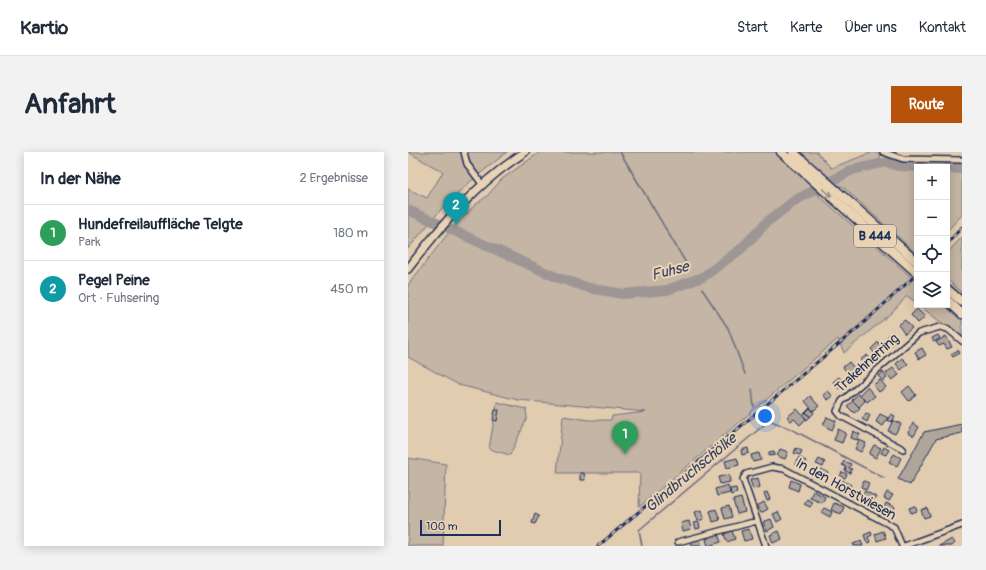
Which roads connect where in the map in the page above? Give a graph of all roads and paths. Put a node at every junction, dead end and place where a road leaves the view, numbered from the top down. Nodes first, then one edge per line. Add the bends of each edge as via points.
1 (464, 152) edge
2 (525, 152) edge
3 (781, 152) edge
4 (793, 152) edge
5 (883, 152) edge
6 (962, 160) edge
7 (812, 174) junction
8 (482, 184) junction
9 (911, 261) edge
10 (408, 269) edge
11 (916, 272) edge
12 (950, 292) edge
13 (962, 302) edge
14 (950, 303) edge
15 (962, 314) edge
16 (962, 341) edge
17 (903, 449) dead end
18 (757, 521) junction
19 (962, 525) edge
20 (678, 542) dead end
21 (766, 546) edge
22 (903, 546) edge

1 - 8 street via 467,164
2 - 8 main road
3 - 7 highway, B 444
4 - 7 highway, B 444
5 - 6 street via 903,158
7 - 9 highway, B 444
8 - 10 main road via 448,219
9 - 11 highway, B 444
12 - 13 highway
14 - 15 highway
16 - 17 street, Trakehnerring via 948,329 940,327 919,333 842,402 837,410 841,416
18 - 20 street
18 - 21 street, In den Horstwiesen
18 - 22 street, In den Horstwiesen via 743,479 746,474 784,468 894,527
19 - 22 street

